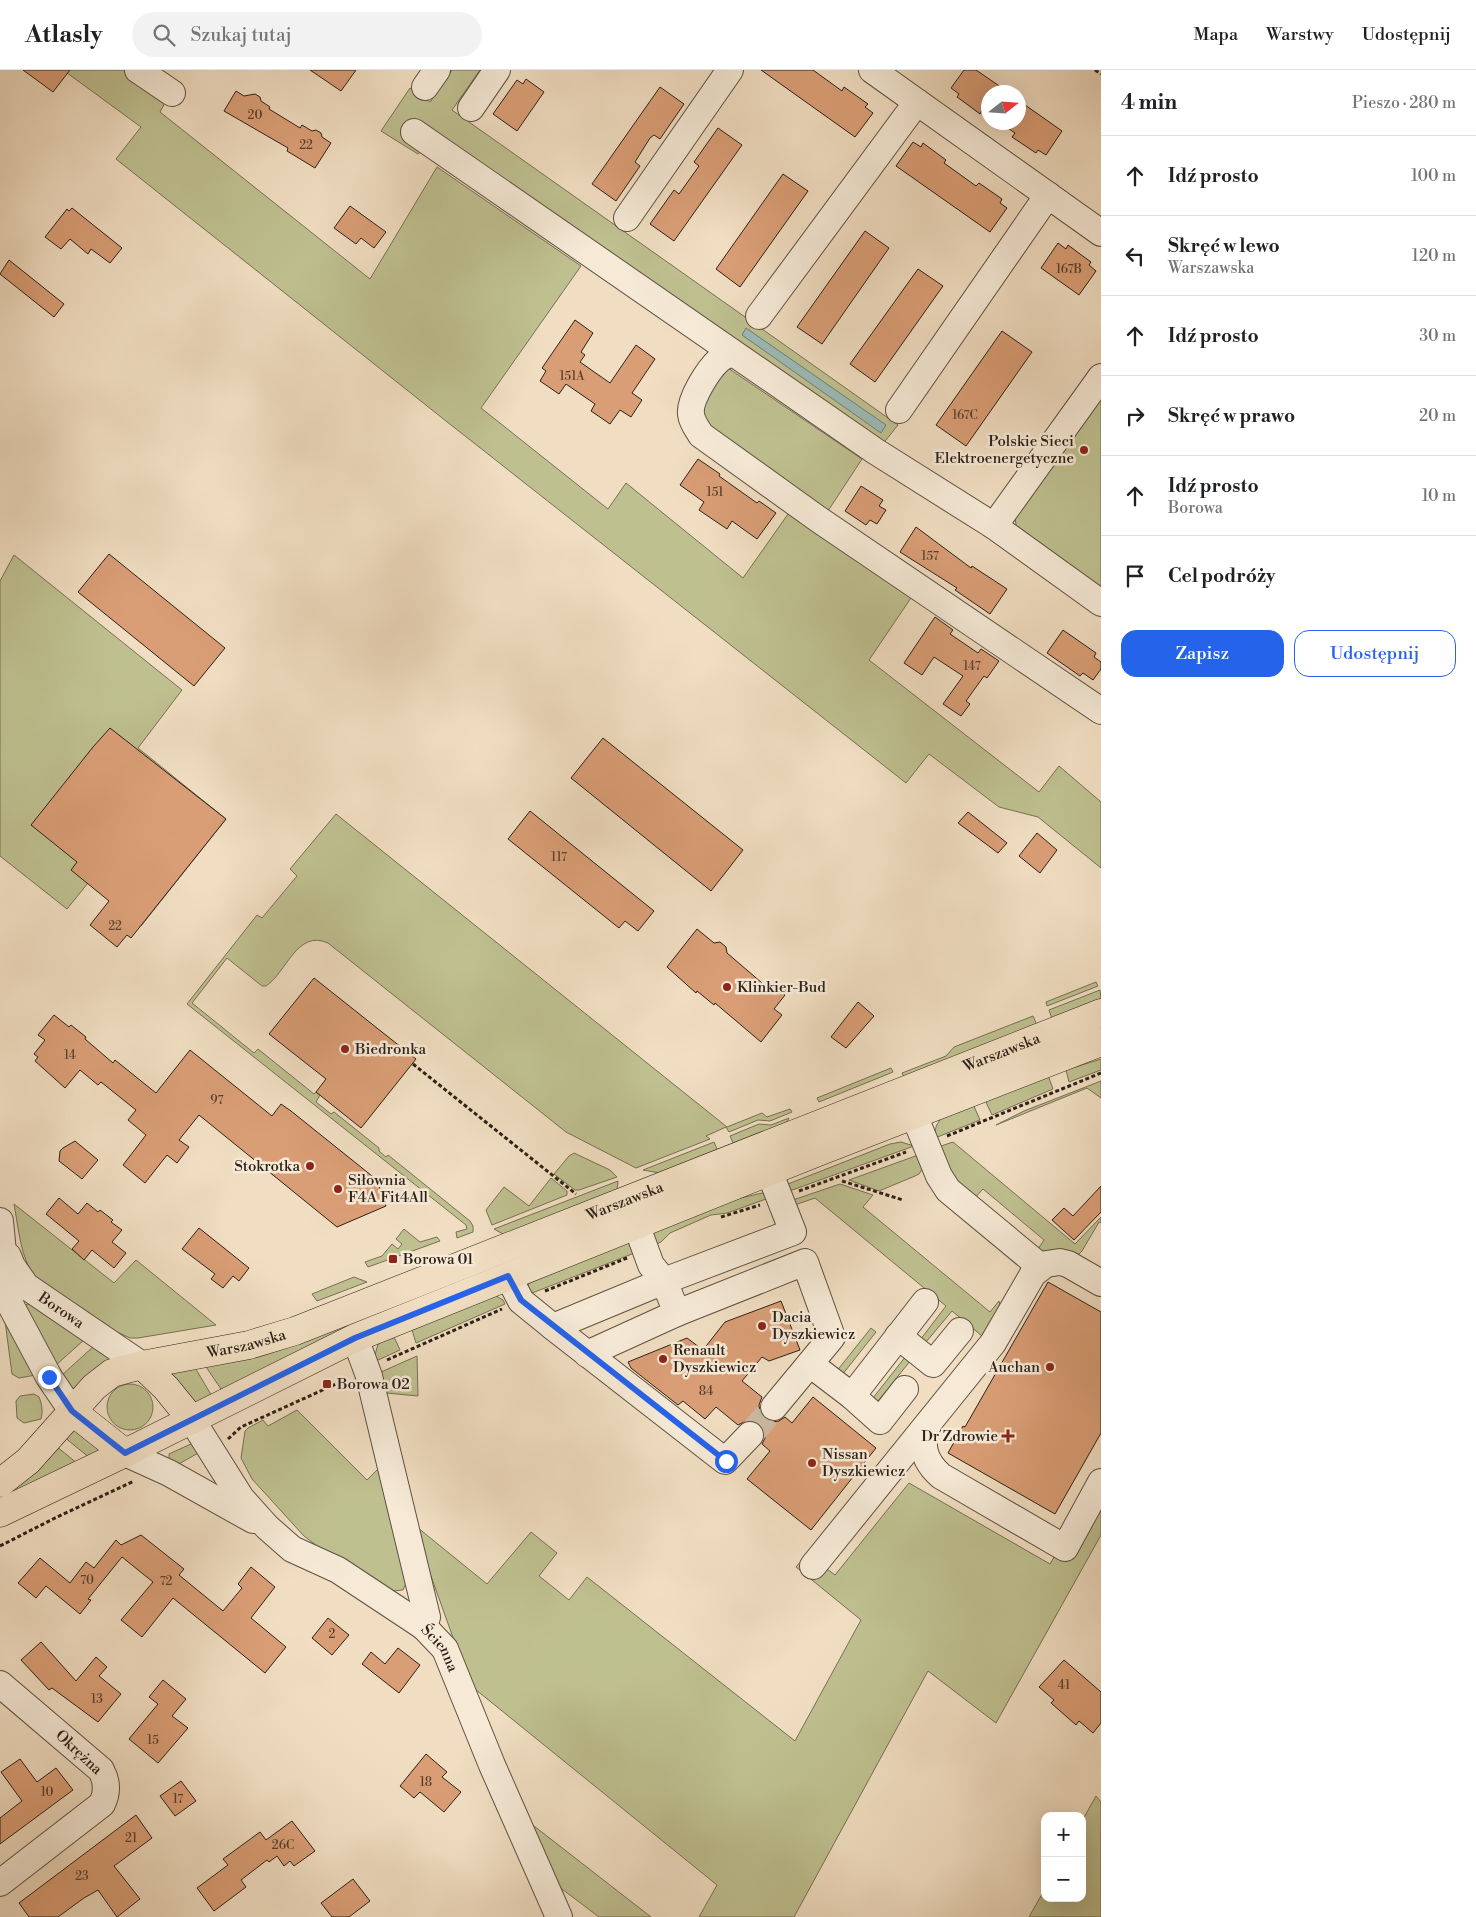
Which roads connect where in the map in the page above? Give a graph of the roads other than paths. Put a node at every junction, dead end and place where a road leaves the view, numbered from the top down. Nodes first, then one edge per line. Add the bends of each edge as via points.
1 (138, 70) edge
2 (497, 70) edge
3 (730, 70) edge
4 (872, 70) edge
5 (172, 93) dead end
6 (917, 102) junction
7 (470, 108) dead end
8 (414, 132) dead end
9 (1048, 195) junction
10 (627, 218) dead end
11 (1101, 233) edge
12 (759, 316) dead end
13 (732, 352) junction
14 (1101, 377) edge
15 (900, 410) dead end
16 (994, 526) junction
17 (1101, 603) edge
18 (1101, 711) edge
19 (1101, 1013) edge
20 (1101, 1042) edge
21 (914, 1115) junction
22 (769, 1171) junction
23 (636, 1224) junction
24 (1, 1231) edge
25 (793, 1232) junction
26 (805, 1262) junction
27 (1041, 1267) junction
28 (508, 1276) junction
29 (664, 1281) junction
30 (1101, 1283) edge
31 (925, 1302) dead end
32 (677, 1313) junction
33 (553, 1327) junction
34 (960, 1331) dead end
35 (898, 1336) junction
36 (355, 1338) junction
37 (587, 1354) junction
38 (810, 1364) junction
39 (142, 1365) junction
40 (905, 1389) dead end
41 (852, 1396) junction
42 (774, 1407) tunnel mouth
43 (72, 1411) junction
44 (192, 1420) junction
45 (928, 1423) junction
46 (750, 1435) tunnel mouth
47 (125, 1453) junction
48 (1, 1481) edge
49 (1101, 1482) edge
50 (0, 1513) edge
51 (267, 1527) junction
52 (813, 1566) dead end
53 (424, 1627) junction
54 (0, 1684) edge
55 (0, 1883) edge
56 (559, 1917) edge

1 - 5 street
2 - 7 street
3 - 10 street
4 - 6 street
6 - 9 street
6 - 12 street
8 - 13 street
9 - 11 street
9 - 15 street
13 - 16 street via 875,451
13 - 18 street via 719,359 692,400 690,413 701,435
14 - 16 street
16 - 17 street
19 - 39 main road, Warszawska via 309,1326 249,1345
20 - 21 main road, Warszawska
21 - 22 main road, Warszawska
21 - 27 street via 948,1190
22 - 23 main road, Warszawska
22 - 25 street
23 - 28 main road, Warszawska
23 - 29 street via 652,1266
24 - 39 street, Borowa via 12,1266 26,1286
24 - 43 street, Borowa via 12,1306 49,1377
25 - 26 street
25 - 29 street
26 - 32 street
26 - 38 street via 832,1337
27 - 30 street via 1052,1262 1068,1264
27 - 45 street via 1026,1284 993,1343
28 - 33 street via 521,1300
28 - 36 main road, Warszawska
29 - 32 street
29 - 33 street
31 - 35 street
32 - 37 street
33 - 37 street
34 - 35 street via 933,1364
35 - 41 street
36 - 44 main road, Warszawska
36 - 53 street, Ścienna via 370,1376 427,1617
37 - 46 street via 726,1461
38 - 41 street
38 - 42 street
39 - 43 main road, Warszawska via 112,1373
39 - 44 main road
40 - 41 street via 880,1421
43 - 47 main road
43 - 48 main road via 28,1461
44 - 47 main road, Warszawska
44 - 51 street via 242,1498
45 - 49 street via 924,1452 941,1476 1065,1548
45 - 52 street
47 - 50 main road
47 - 51 street via 169,1473
51 - 53 street via 292,1549 338,1570
53 - 56 street, Ścienna via 445,1649
54 - 55 street, Okrężna via 101,1770 107,1790 102,1804

